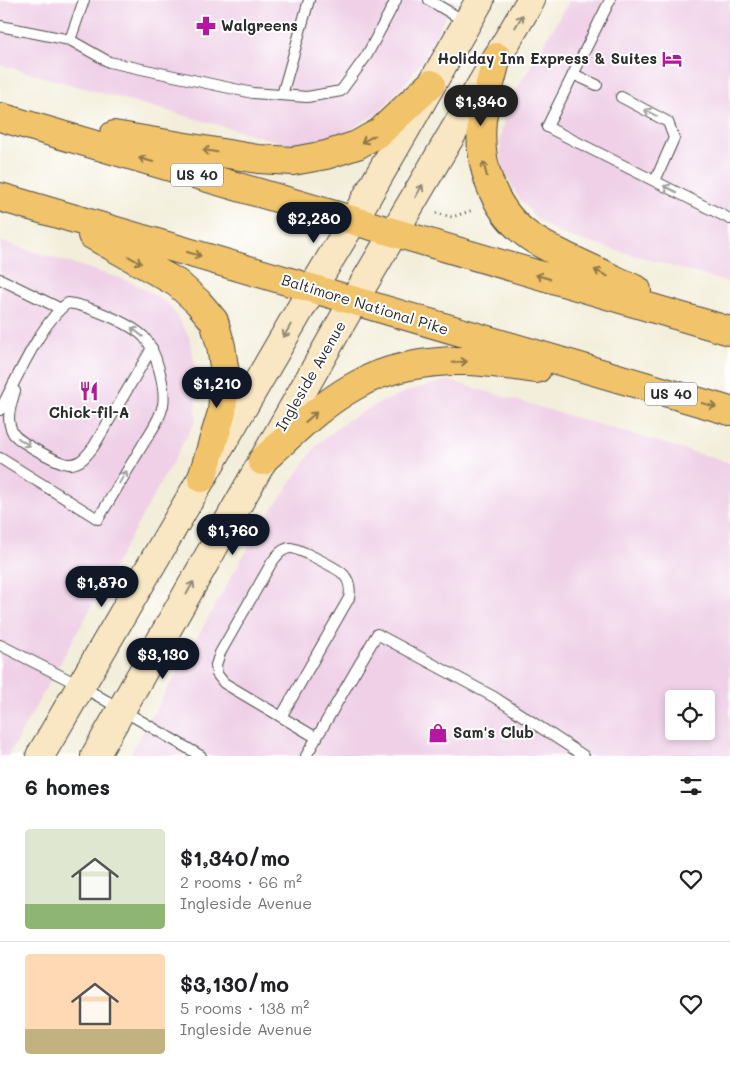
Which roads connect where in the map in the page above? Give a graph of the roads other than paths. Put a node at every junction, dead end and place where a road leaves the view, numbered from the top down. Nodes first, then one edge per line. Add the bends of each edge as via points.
1 (84, 0) edge
2 (309, 0) edge
3 (396, 0) edge
4 (429, 0) edge
5 (531, 0) edge
6 (610, 0) edge
7 (473, 11) edge
8 (0, 26) edge
9 (70, 40) junction
10 (497, 57) junction
11 (574, 74) junction
12 (431, 84) junction
13 (597, 85) dead end
14 (282, 95) junction
15 (621, 97) dead end
16 (0, 117) edge
17 (654, 181) junction
18 (0, 197) edge
19 (47, 210) junction
20 (353, 220) junction
21 (730, 220) edge
22 (394, 233) junction
23 (0, 279) edge
24 (312, 289) junction
25 (353, 302) junction
26 (59, 308) junction
27 (719, 328) edge
28 (152, 348) junction
29 (23, 366) junction
30 (611, 377) junction
31 (0, 410) edge
32 (730, 411) edge
33 (0, 458) edge
34 (262, 461) junction
35 (202, 478) junction
36 (0, 646) edge
37 (81, 686) junction
38 (122, 709) junction
39 (281, 717) junction
40 (317, 738) junction
41 (40, 756) edge
42 (95, 756) edge
43 (201, 756) edge
44 (306, 756) edge
45 (584, 756) edge

1 - 9 lane
2 - 14 lane
3 - 14 lane via 367,55 341,91 307,97
4 - 7 lane
10 -> 5 main road, Ingleside Avenue
6 - 11 lane
7 - 12 main road
8 - 9 lane
9 - 14 lane via 109,62 253,93
22 -> 10 main road, Ingleside Avenue
27 -> 10 main road via 550,248 525,233 509,217 496,199 481,150 482,119
11 - 13 lane
11 - 17 lane via 547,127
12 -> 16 main road via 380,132 326,155 293,161 258,159
12 - 20 main road
17 -> 15 lane via 674,138 668,122
20 -> 16 main road, US 40
21 -> 17 lane
18 - 19 main road, Baltimore National Pike / US 40
19 -> 24 main road, Baltimore National Pike / US 40
19 -> 35 main road via 177,283 214,321 225,374 222,412
20 - 22 main road, US 40
20 - 24 main road
22 - 25 main road, Ingleside Avenue
27 -> 22 main road, US 40
23 - 26 lane
24 - 25 main road, Baltimore National Pike / US 40
24 -> 35 main road
25 - 30 main road, Baltimore National Pike / US 40
25 - 34 main road, Ingleside Avenue
28 -> 26 lane via 135,329 79,304 68,303
26 - 29 lane
29 -> 28 lane via 9,410 14,434 68,465 77,463 94,446
33 -> 28 lane via 98,519 162,406 163,386
29 - 31 lane
30 -> 32 main road, Baltimore National Pike / US 40
34 -> 30 main road via 323,407 354,386 386,373 424,364 468,361
38 -> 34 main road, Ingleside Avenue
35 - 37 main road
36 - 37 lane
37 - 38 lane
37 - 41 main road
38 - 42 main road, Ingleside Avenue
38 - 43 lane
39 - 39 lane via 224,682 217,674 216,665 224,645 272,562 282,550 291,547 343,574 351,588 349,598
39 - 40 lane
40 - 44 lane
40 - 45 lane via 377,634 494,696

